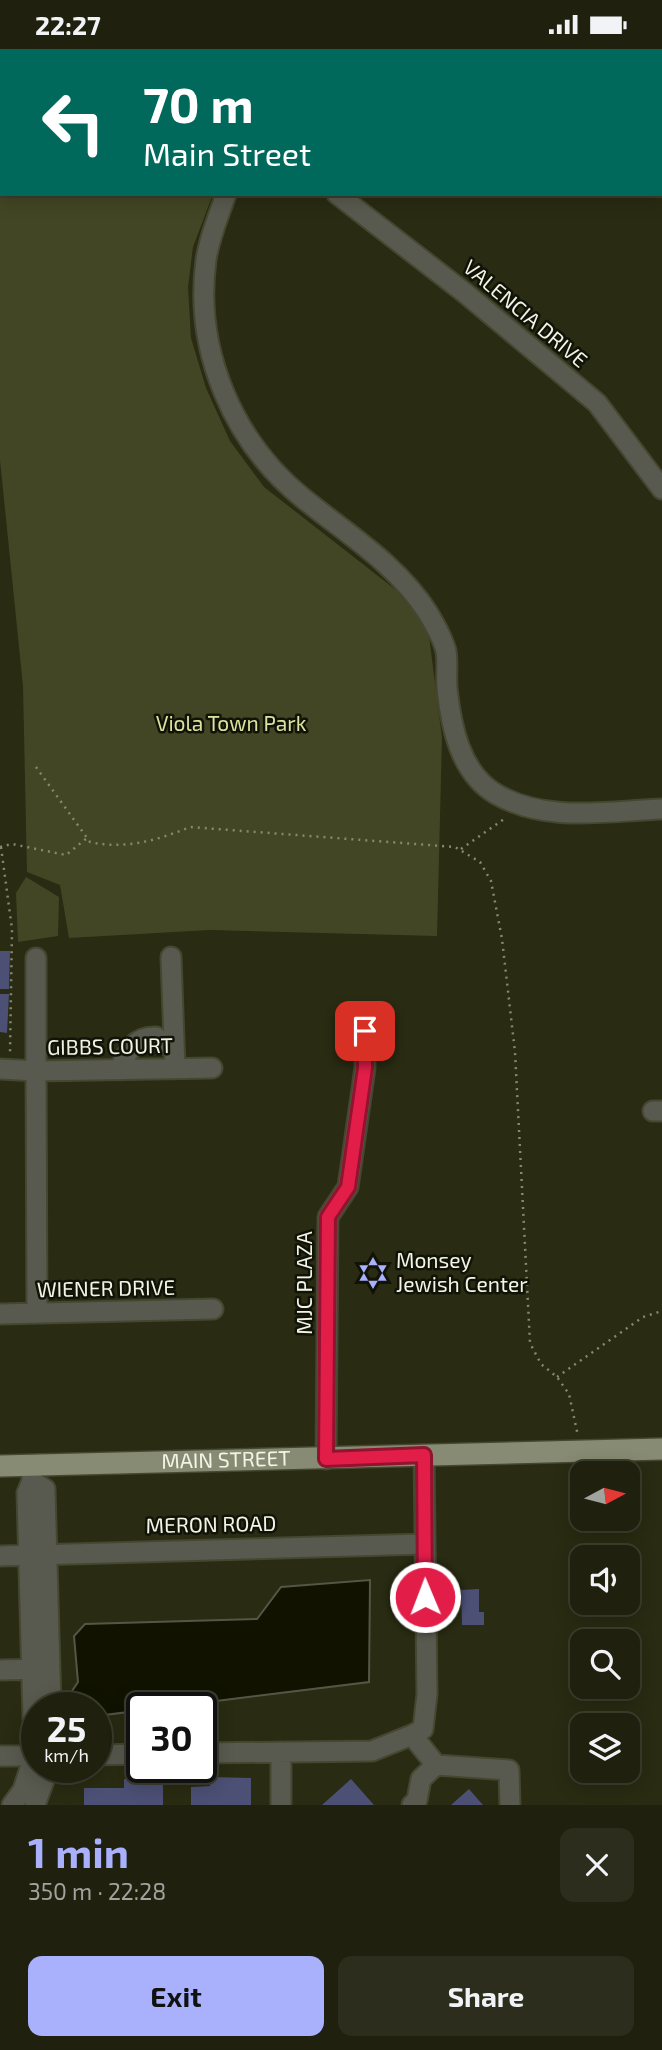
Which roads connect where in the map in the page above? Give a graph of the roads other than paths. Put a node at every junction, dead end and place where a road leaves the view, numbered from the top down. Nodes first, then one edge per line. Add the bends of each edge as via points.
1 (225, 196) edge
2 (340, 196) edge
3 (662, 489) edge
4 (662, 809) edge
5 (171, 957) dead end
6 (36, 958) dead end
7 (365, 1031) dead end
8 (175, 1059) junction
9 (212, 1068) dead end
10 (5, 1069) edge
11 (119, 1070) junction
12 (36, 1071) junction
13 (213, 1309) dead end
14 (37, 1313) junction
15 (0, 1314) edge
16 (662, 1449) edge
17 (424, 1455) junction
18 (326, 1459) junction
19 (0, 1466) edge
20 (32, 1473) junction
21 (424, 1544) junction
22 (38, 1553) junction
23 (0, 1556) edge
24 (41, 1669) junction
25 (0, 1670) edge
26 (41, 1692) edge
27 (47, 1692) edge
28 (417, 1732) junction
29 (281, 1752) junction
30 (217, 1753) edge
31 (0, 1757) edge
32 (21, 1759) edge
33 (436, 1765) junction
34 (31, 1783) edge
35 (23, 1803) edge
36 (281, 1805) edge
37 (412, 1805) edge
38 (510, 1805) edge

1 - 4 street via 206,258 203,311 228,406 257,453 301,497 405,579 429,614 446,650 453,729 468,767 494,793 552,813
2 - 3 street, VALENCIA DRIVE via 466,293 597,404
5 - 8 street
6 - 12 street, GIBBS COURT
7 - 18 street, MJC PLAZA via 365,1068 348,1187 328,1217
8 - 9 street, GIBBS COURT
8 - 11 street, GIBBS COURT
8 - 11 street via 156,1037 138,1039
10 - 12 street
11 - 12 street, GIBBS COURT
12 - 14 street
13 - 14 street, WIENER DRIVE
14 - 15 street, WIENER DRIVE
16 - 17 main road, MAIN STREET
17 - 18 main road, MAIN STREET
17 - 21 street
18 - 20 main road, MAIN STREET
19 - 20 main road, MAIN STREET
20 - 22 street via 45,1489
21 - 22 street, MERON ROAD
21 - 28 street via 427,1694
22 - 23 street, MERON ROAD
22 - 24 street
24 - 25 street
24 - 26 street
24 - 27 street
28 - 29 street via 372,1751
28 - 33 street
29 - 30 street
29 - 36 street
31 - 32 street
33 - 37 street via 421,1779
33 - 38 street via 509,1770
34 - 35 street

